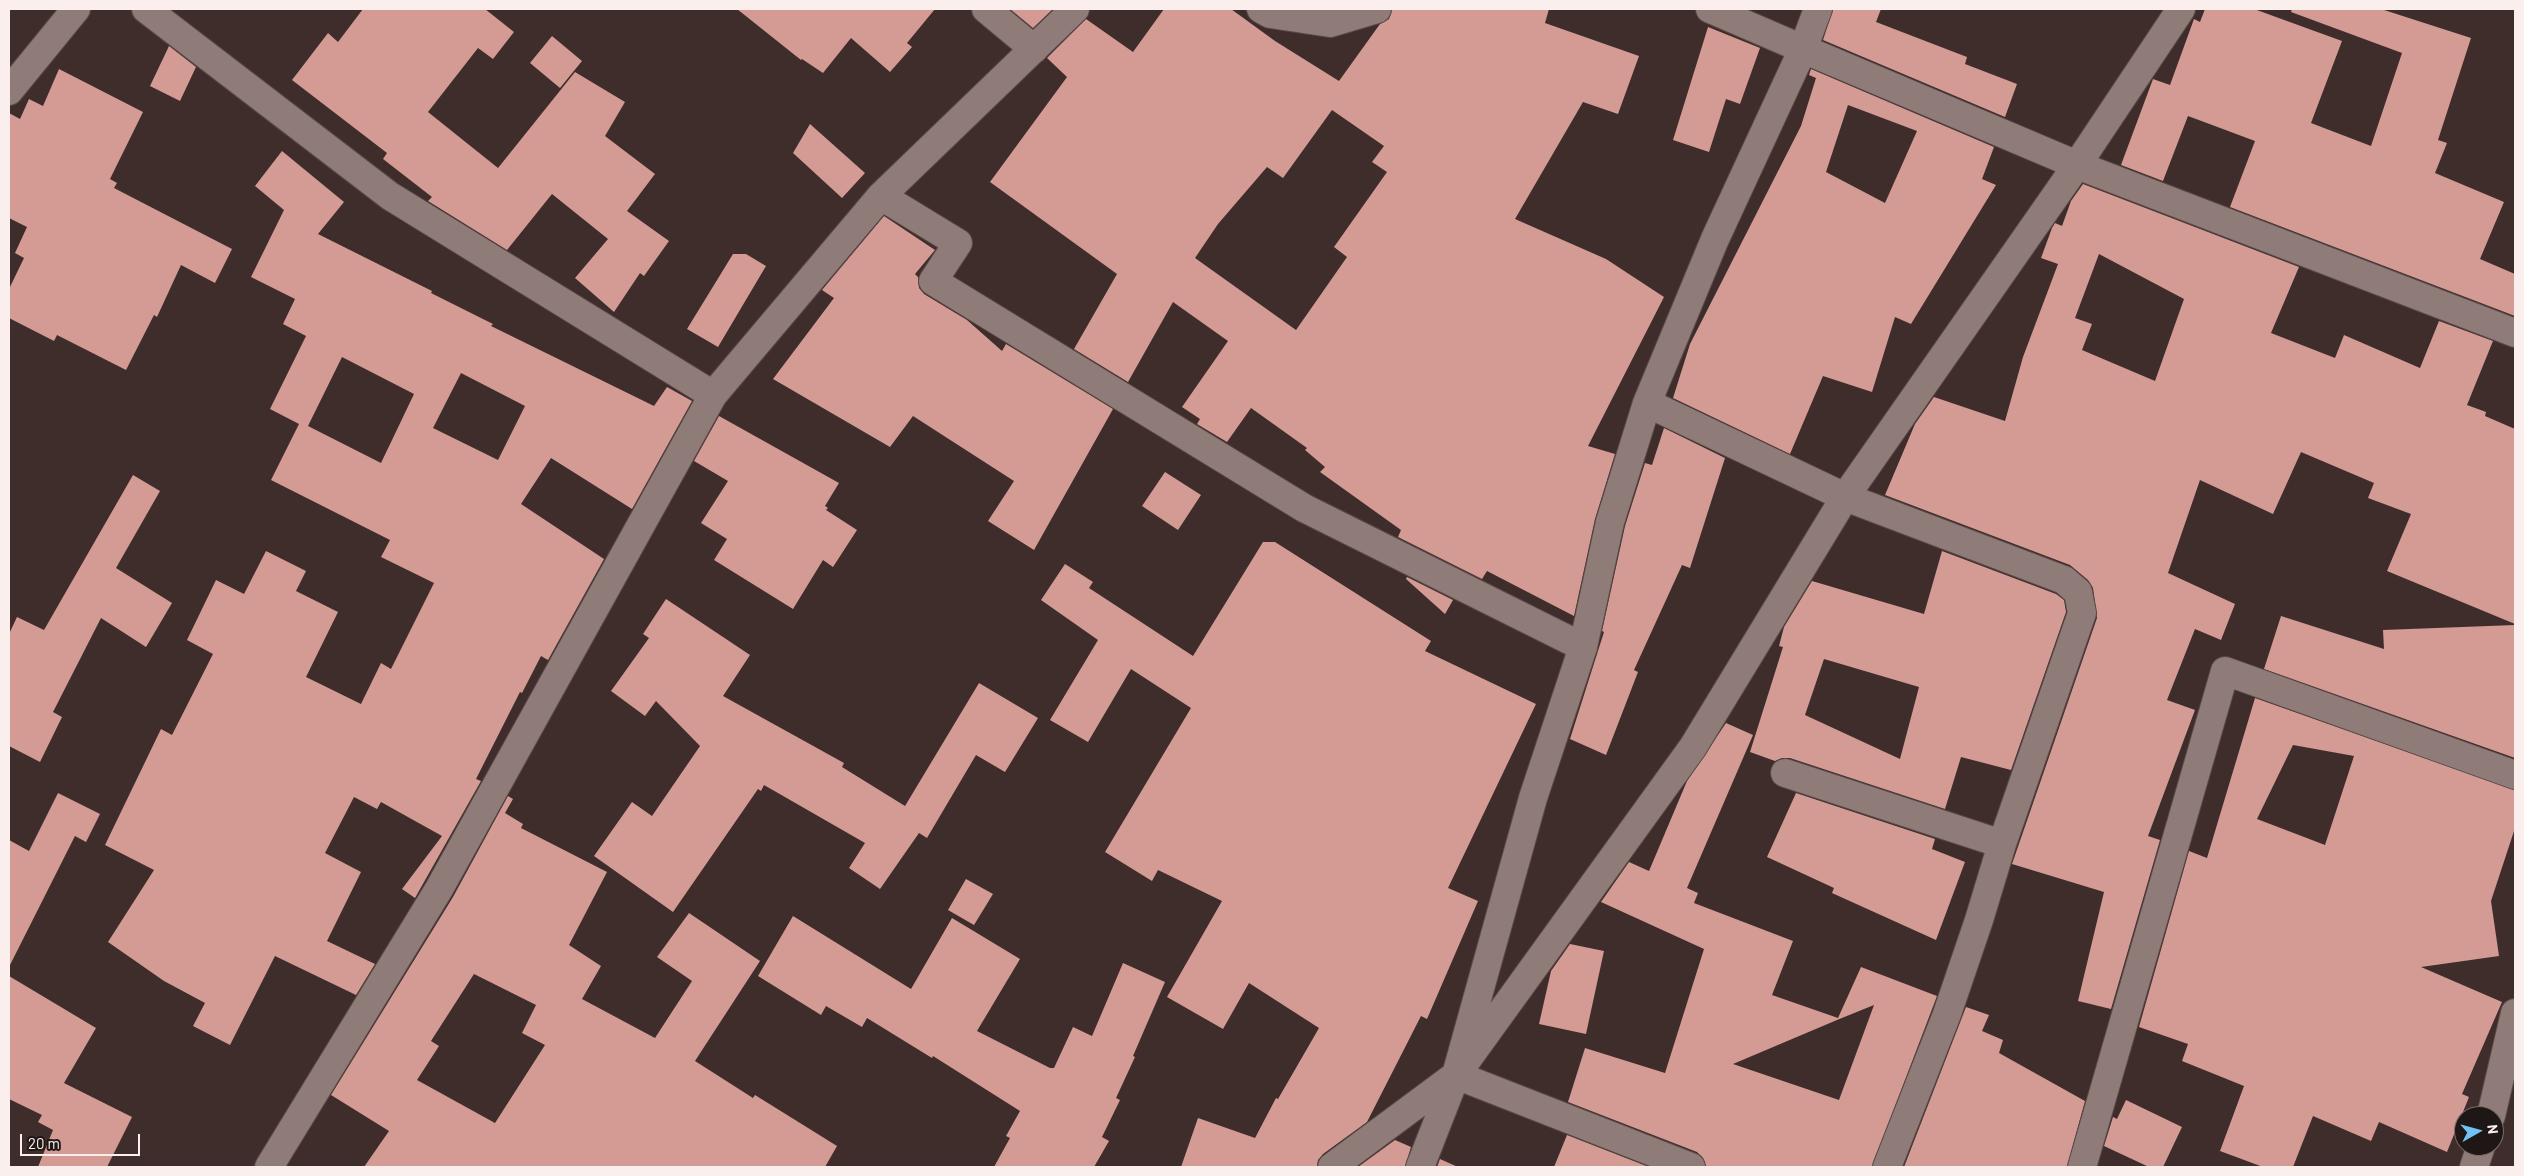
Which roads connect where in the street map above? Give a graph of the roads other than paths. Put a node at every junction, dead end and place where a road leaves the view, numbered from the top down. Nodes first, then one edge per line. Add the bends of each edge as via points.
1 (76, 9) edge
2 (146, 9) edge
3 (986, 9) edge
4 (1075, 9) edge
5 (1261, 9) edge
6 (1377, 9) edge
7 (1710, 9) edge
8 (1818, 9) edge
9 (2181, 9) edge
10 (1034, 48) junction
11 (1803, 49) junction
12 (9, 91) edge
13 (2077, 165) junction
14 (881, 196) junction
15 (2515, 334) edge
16 (713, 395) junction
17 (1646, 403) junction
18 (1845, 497) junction
19 (1583, 647) junction
20 (1785, 773) dead end
21 (2515, 775) edge
22 (2002, 844) junction
23 (2515, 1013) edge
24 (1456, 1075) junction
25 (2493, 1106) edge
26 (269, 1167) edge
27 (1332, 1167) edge
28 (1420, 1167) edge
29 (1691, 1167) edge
30 (1887, 1167) edge
31 (2082, 1167) edge

1 - 12 street
2 - 16 street via 390,196
3 - 10 street
4 - 10 street
5 - 6 street via 1270,14 1330,23
7 - 11 street
8 - 11 street
9 - 13 street
10 - 14 street
11 - 13 street
11 - 17 street via 1715,239
13 - 15 street
13 - 18 street
14 - 16 street
14 - 19 street via 958,243 933,281 1304,508
16 - 26 street via 439,889
17 - 18 street
17 - 19 street via 1610,522
18 - 22 street via 2064,580 2078,592 2082,613
18 - 24 street via 1693,746
19 - 24 street via 1530,807
20 - 22 street
21 - 31 street via 2225,671
22 - 30 street via 1947,1014
23 - 25 street
24 - 27 street
24 - 28 street
24 - 29 street

